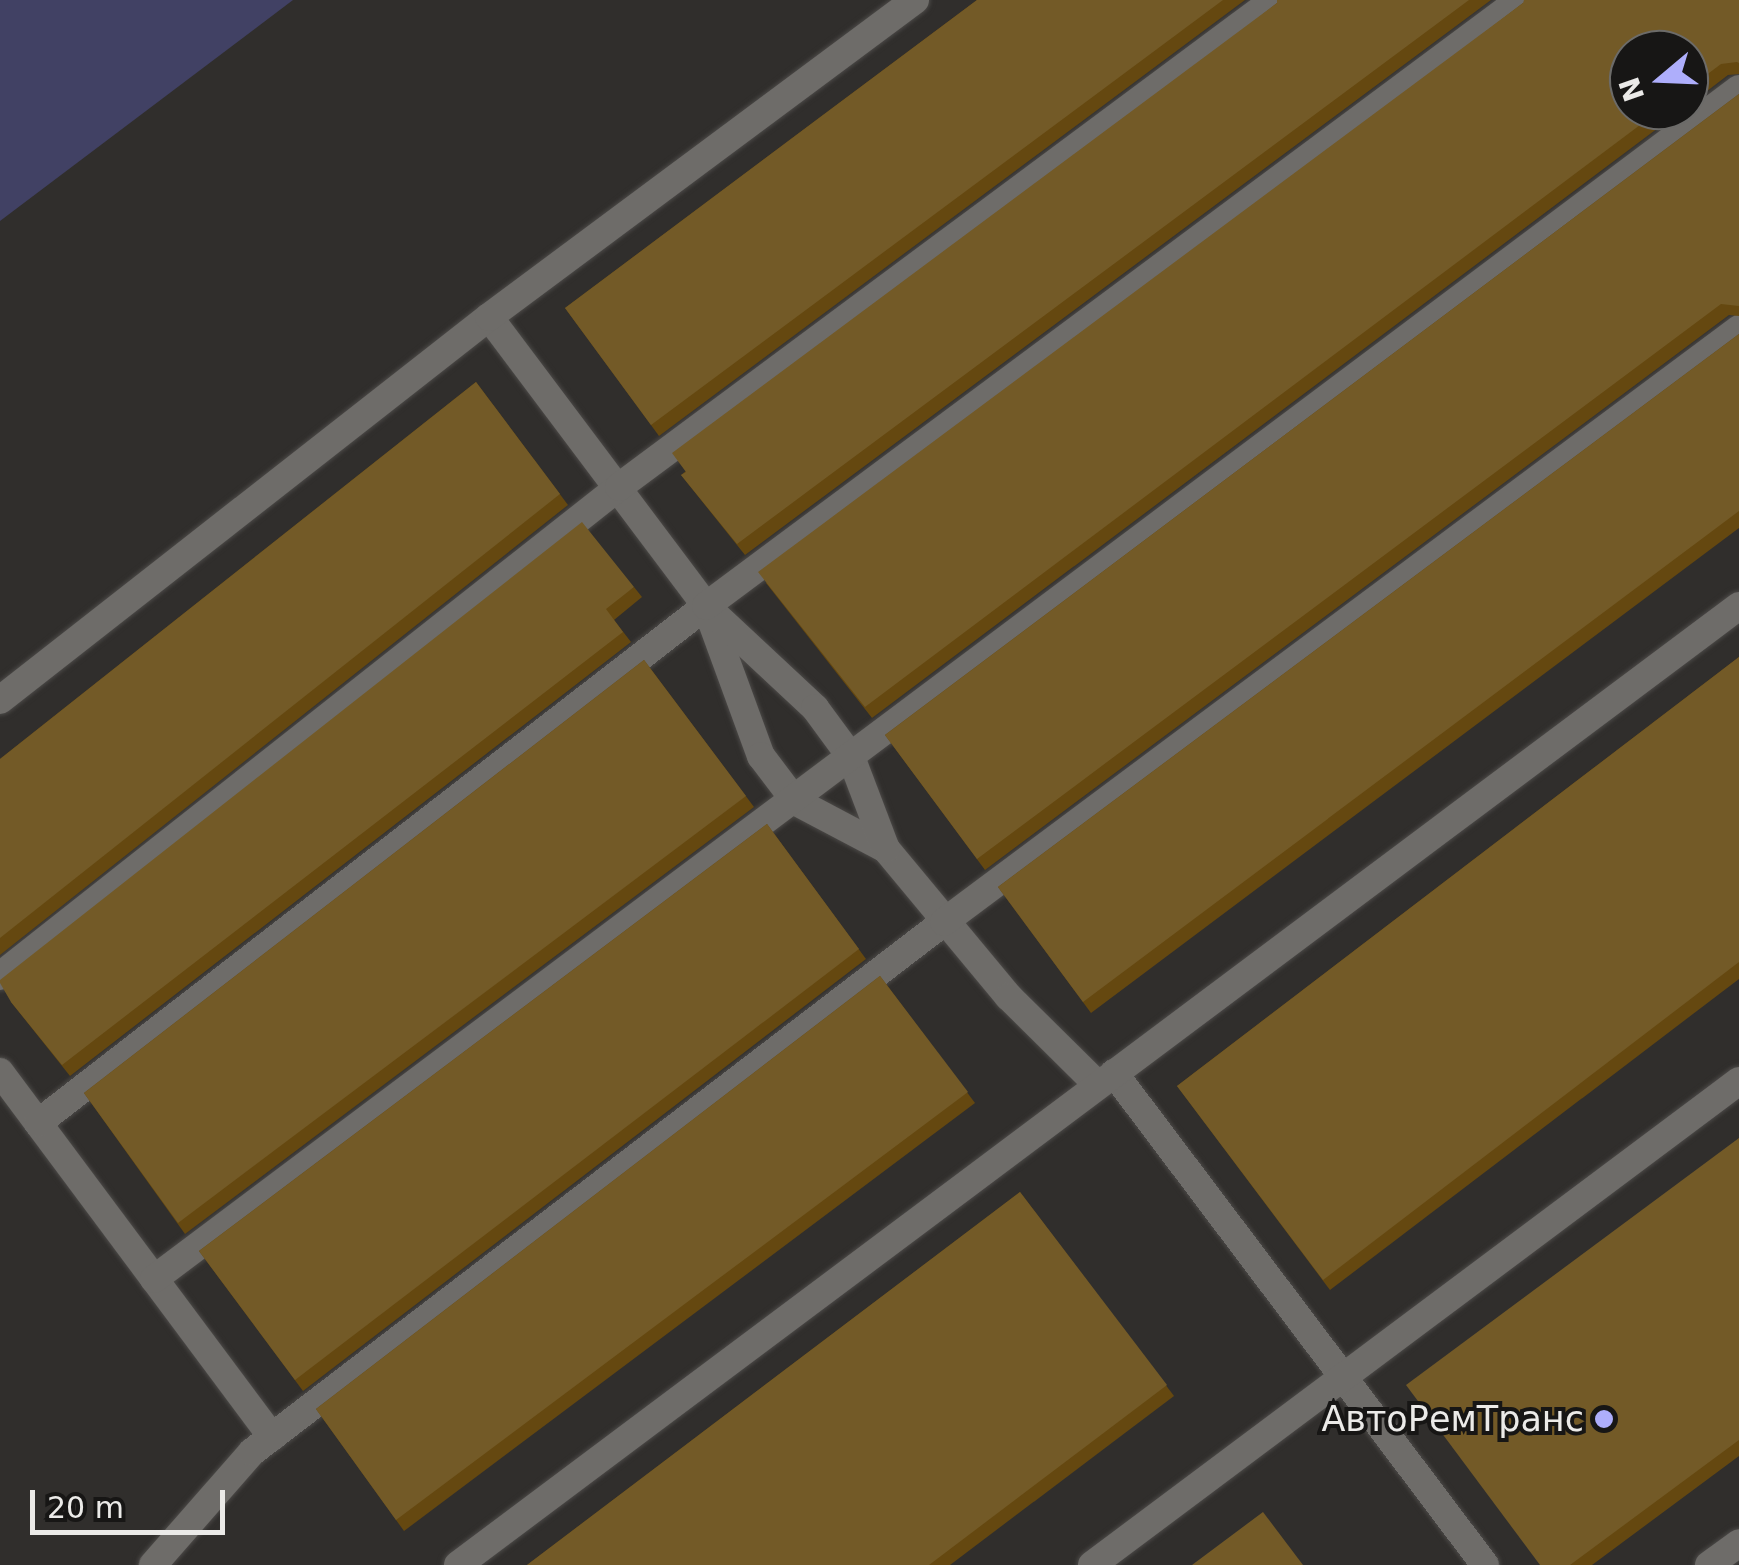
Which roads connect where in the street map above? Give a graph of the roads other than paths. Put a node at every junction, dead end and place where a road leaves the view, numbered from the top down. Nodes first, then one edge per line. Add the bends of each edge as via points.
1 (915, 0) edge
2 (1274, 0) edge
3 (1520, 0) edge
4 (1739, 89) edge
5 (489, 317) junction
6 (1739, 329) edge
7 (619, 488) junction
8 (706, 606) junction
9 (1739, 606) edge
10 (0, 700) edge
11 (852, 757) junction
12 (795, 801) junction
13 (886, 849) junction
14 (944, 922) junction
15 (0, 976) edge
16 (0, 1072) edge
17 (1105, 1078) junction
18 (1739, 1081) edge
19 (38, 1123) junction
20 (154, 1279) junction
21 (1343, 1377) junction
22 (272, 1437) junction
23 (1739, 1543) edge
24 (153, 1565) edge
25 (458, 1565) edge
26 (1092, 1565) edge
27 (1485, 1565) edge
28 (1710, 1565) edge

1 - 5 lane
2 - 7 lane
3 - 8 lane
4 - 11 lane
5 - 7 lane
5 - 10 lane
6 - 14 lane
7 - 8 lane
7 - 15 lane
8 - 11 lane via 815,708
8 - 12 lane via 761,756
8 - 19 lane
9 - 17 lane
11 - 12 lane
11 - 13 lane
12 - 13 lane
12 - 20 lane
13 - 14 lane
14 - 17 lane
14 - 22 lane
16 - 19 lane
17 - 21 lane
17 - 25 lane
18 - 21 lane
19 - 20 lane
20 - 22 lane
21 - 26 lane
21 - 27 lane
22 - 24 lane
23 - 28 lane

